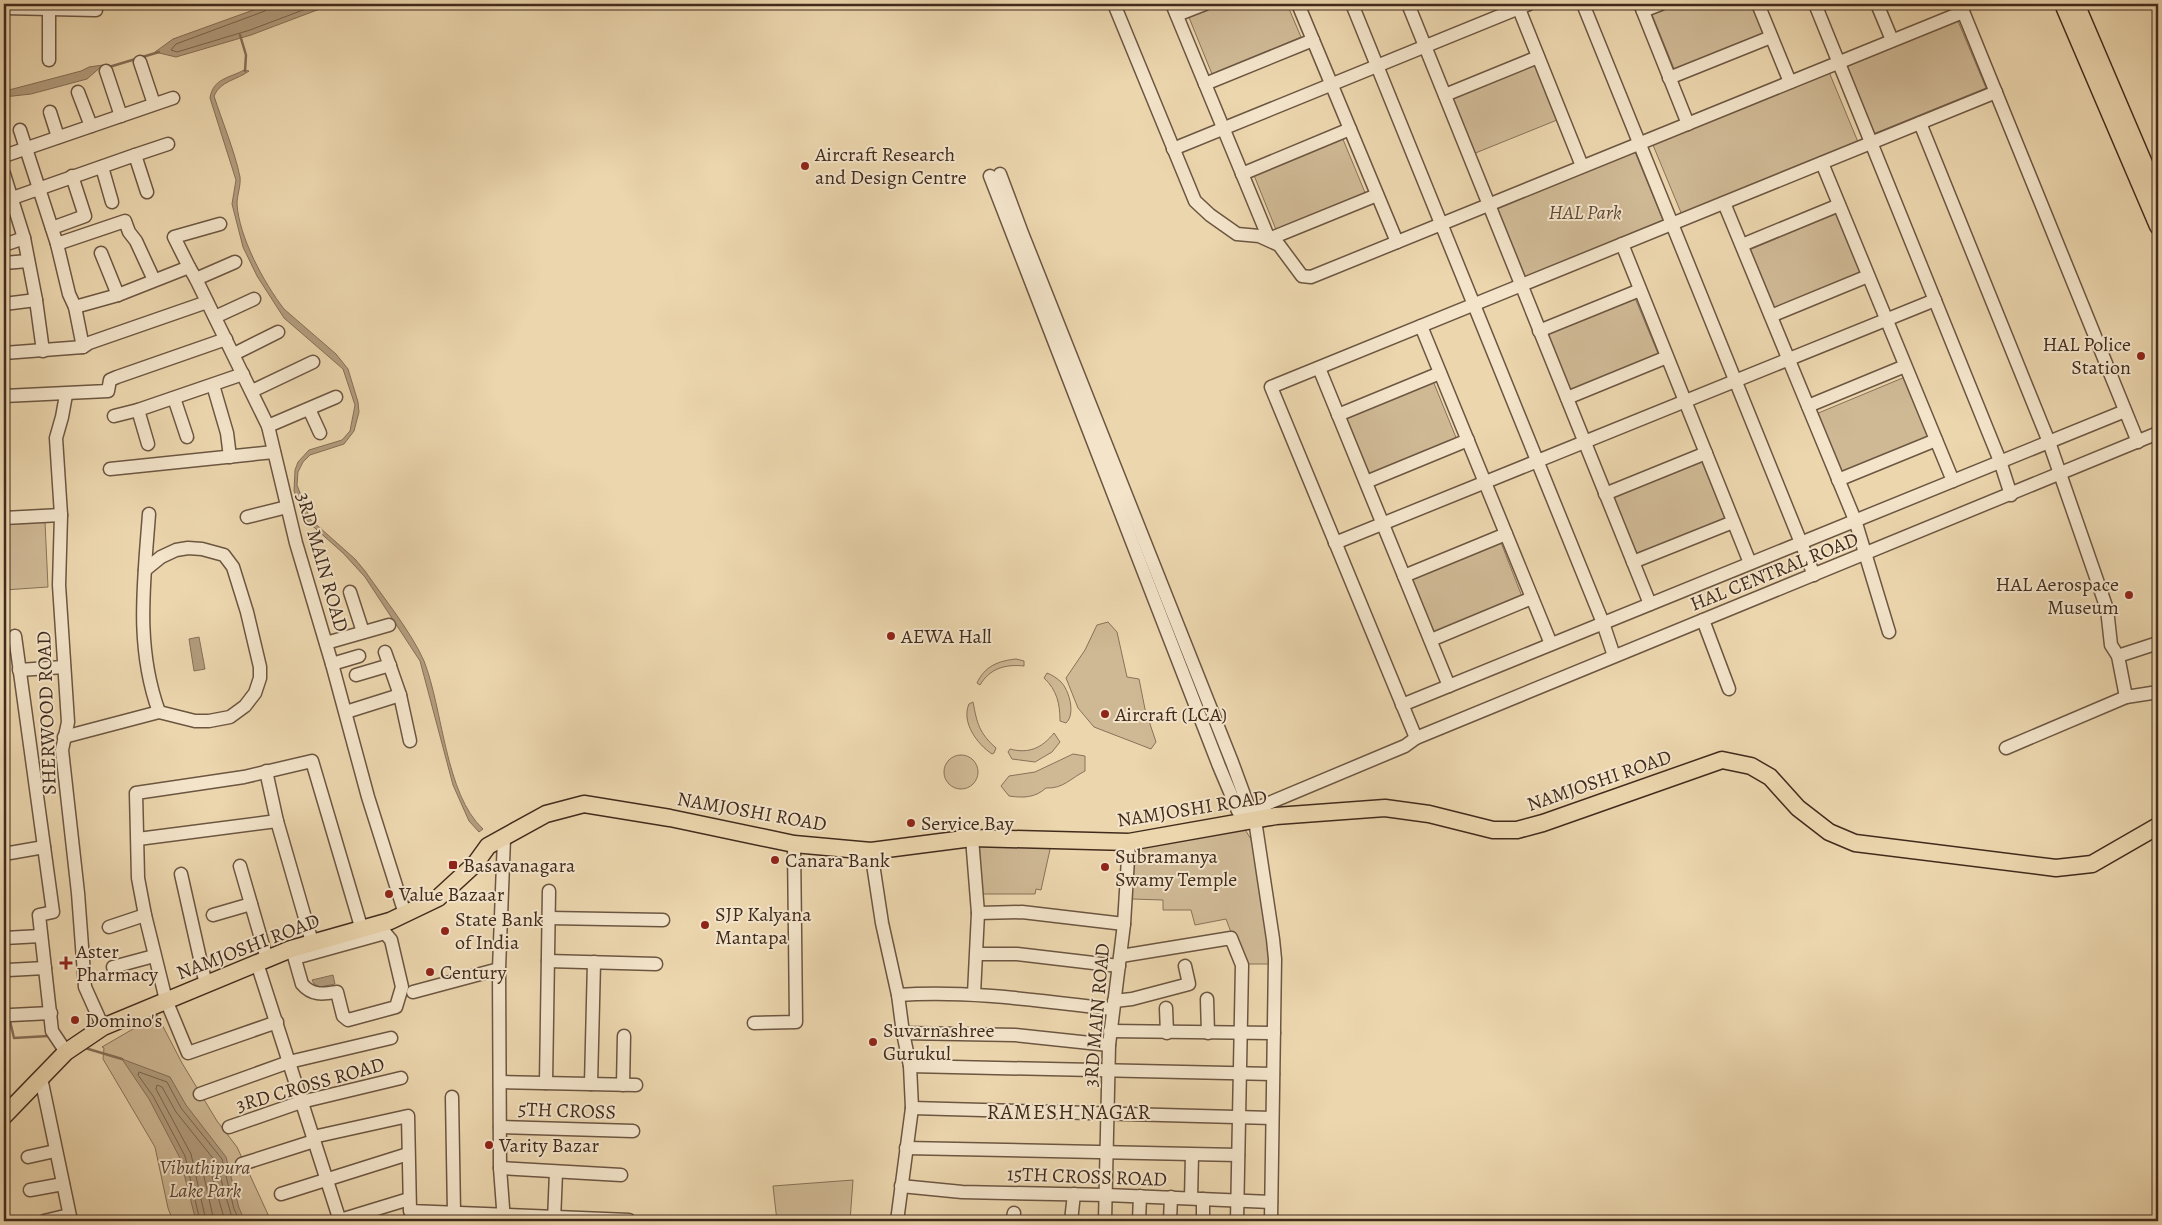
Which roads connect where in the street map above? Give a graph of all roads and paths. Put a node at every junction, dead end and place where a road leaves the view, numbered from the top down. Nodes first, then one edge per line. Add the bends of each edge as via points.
1 (96, 4) edge
2 (1114, 4) edge
3 (1205, 4) edge
4 (1298, 4) edge
5 (1352, 4) edge
6 (1408, 4) edge
7 (1583, 4) edge
8 (1661, 4) edge
9 (1758, 4) edge
10 (1815, 4) edge
11 (1877, 4) edge
12 (2063, 4) edge
13 (2076, 4) edge
14 (1522, 5) edge
15 (49, 7) edge
16 (1641, 7) edge
17 (4, 8) edge
18 (1962, 8) edge
19 (1175, 10) edge
20 (1771, 37) junction
21 (1313, 40) junction
22 (1892, 40) junction
23 (1425, 46) junction
24 (1538, 57) junction
25 (49, 60) dead end
26 (140, 62) dead end
27 (1838, 62) junction
28 (1377, 66) junction
29 (106, 71) dead end
30 (1669, 78) junction
31 (1790, 82) junction
32 (1205, 84) junction
33 (1331, 84) junction
34 (78, 92) dead end
35 (1996, 92) junction
36 (1445, 95) junction
37 (173, 98) dead end
38 (154, 104) junction
39 (50, 112) dead end
40 (121, 116) junction
41 (1920, 123) junction
42 (1688, 124) junction
43 (91, 126) junction
44 (1224, 128) junction
45 (1350, 129) junction
46 (20, 130) dead end
47 (58, 137) junction
48 (1639, 143) junction
49 (1871, 143) junction
50 (168, 144) dead end
51 (26, 148) junction
52 (1173, 148) junction
53 (135, 155) junction
54 (4, 156) edge
55 (1822, 163) junction
56 (102, 166) junction
57 (1582, 166) junction
58 (4, 174) edge
59 (1242, 174) junction
60 (995, 175) dead end
61 (72, 176) junction
62 (39, 189) junction
63 (147, 192) dead end
64 (1377, 195) junction
65 (2158, 196) edge
66 (8, 199) edge
67 (112, 202) dead end
68 (1724, 203) junction
69 (1489, 205) junction
70 (1839, 205) junction
71 (220, 224) dead end
72 (1441, 224) junction
73 (1672, 224) junction
74 (2158, 226) edge
75 (52, 228) junction
76 (24, 238) junction
77 (1269, 240) junction
78 (1397, 242) junction
79 (57, 244) junction
80 (1622, 244) junction
81 (4, 245) edge
82 (1742, 245) junction
83 (101, 253) dead end
84 (28, 260) junction
85 (235, 262) dead end
86 (4, 263) edge
87 (189, 267) junction
88 (1868, 276) junction
89 (196, 279) junction
90 (154, 280) junction
91 (1521, 285) junction
92 (1640, 290) junction
93 (118, 294) junction
94 (254, 299) dead end
95 (36, 300) junction
96 (1934, 300) junction
97 (207, 302) junction
98 (4, 304) edge
99 (1474, 305) junction
100 (76, 307) junction
101 (1771, 316) junction
102 (215, 317) junction
103 (1886, 319) junction
104 (1421, 326) junction
105 (1540, 331) junction
106 (278, 332) dead end
107 (226, 339) junction
108 (86, 345) junction
109 (43, 351) junction
110 (4, 353) edge
111 (234, 354) junction
112 (1667, 358) junction
113 (1789, 359) junction
114 (313, 362) dead end
115 (1905, 366) junction
116 (1319, 368) junction
117 (1440, 373) junction
118 (243, 374) junction
119 (1735, 381) junction
120 (213, 385) junction
121 (252, 391) junction
122 (66, 395) junction
123 (4, 396) edge
124 (336, 397) dead end
125 (174, 398) junction
126 (1566, 398) junction
127 (1685, 401) junction
128 (1808, 406) junction
129 (309, 408) junction
130 (138, 410) junction
131 (2125, 411) junction
132 (1338, 415) junction
133 (114, 416) dead end
134 (268, 426) junction
135 (320, 433) dead end
136 (2158, 433) edge
137 (187, 437) dead end
138 (1468, 440) junction
139 (1936, 440) junction
140 (1584, 442) junction
141 (2049, 442) junction
142 (2138, 442) junction
143 (148, 444) dead end
144 (274, 452) junction
145 (1706, 453) junction
146 (230, 457) junction
147 (1537, 461) junction
148 (2000, 462) junction
149 (110, 469) dead end
150 (2060, 474) junction
151 (1838, 480) junction
152 (1953, 481) junction
153 (1366, 482) junction
154 (1485, 482) junction
155 (1605, 494) junction
156 (2011, 495) junction
157 (287, 507) junction
158 (60, 514) junction
159 (149, 514) dead end
160 (247, 517) dead end
161 (4, 518) edge
162 (1855, 520) junction
163 (1733, 522) junction
164 (1383, 524) junction
165 (1506, 534) junction
166 (1801, 542) junction
167 (1335, 543) junction
168 (1866, 554) junction
169 (1633, 562) junction
170 (1750, 563) junction
171 (145, 570) junction
172 (1814, 575) junction
173 (1404, 576) junction
174 (350, 592) dead end
175 (1532, 598) junction
176 (1650, 604) junction
177 (1704, 620) junction
178 (1603, 623) junction
179 (389, 625) dead end
180 (363, 632) junction
181 (1889, 632) dead end
182 (14, 636) dead end
183 (1430, 640) junction
184 (2158, 642) edge
185 (326, 643) junction
186 (1551, 644) junction
187 (385, 652) dead end
188 (359, 656) dead end
189 (1614, 656) junction
190 (2118, 656) junction
191 (332, 664) junction
192 (390, 665) junction
193 (64, 667) junction
194 (19, 670) junction
195 (356, 675) dead end
196 (1449, 686) junction
197 (1729, 689) dead end
198 (2158, 692) edge
199 (400, 695) junction
200 (2126, 697) junction
201 (1402, 705) junction
202 (158, 710) junction
203 (346, 712) junction
204 (68, 722) junction
205 (64, 737) junction
206 (410, 741) dead end
207 (1410, 742) junction
208 (2006, 748) dead end
209 (266, 771) junction
210 (1251, 818) junction
211 (277, 821) junction
212 (2158, 826) edge
213 (504, 838) junction
214 (972, 838) junction
215 (138, 839) junction
216 (1129, 842) junction
217 (794, 844) junction
218 (44, 847) junction
219 (871, 850) junction
220 (4, 854) edge
221 (240, 866) dead end
222 (181, 874) dead end
223 (549, 891) dead end
224 (251, 904) junction
225 (978, 912) junction
226 (405, 914) junction
227 (145, 915) junction
228 (213, 915) dead end
229 (549, 918) junction
230 (663, 920) dead end
231 (1124, 924) junction
232 (109, 927) dead end
233 (383, 928) junction
234 (362, 930) junction
235 (41, 936) junction
236 (4, 938) edge
237 (312, 942) junction
238 (294, 954) junction
239 (977, 954) junction
240 (154, 956) junction
241 (262, 961) junction
242 (548, 961) junction
243 (1120, 961) junction
244 (594, 962) junction
245 (656, 964) dead end
246 (1185, 966) dead end
247 (113, 967) dead end
248 (45, 968) junction
249 (499, 969) junction
250 (8, 970) dead end
251 (206, 985) junction
252 (413, 992) dead end
253 (974, 994) junction
254 (898, 995) junction
255 (1207, 999) dead end
256 (166, 1000) junction
257 (1113, 1005) junction
258 (1166, 1008) dead end
259 (51, 1013) junction
260 (11, 1015) dead end
261 (277, 1022) junction
262 (754, 1024) dead end
263 (103, 1027) junction
264 (1110, 1032) junction
265 (903, 1033) junction
266 (1167, 1033) junction
267 (1208, 1033) junction
268 (1241, 1033) junction
269 (1274, 1033) junction
270 (624, 1036) dead end
271 (391, 1038) dead end
272 (1109, 1045) junction
273 (66, 1052) junction
274 (289, 1062) junction
275 (910, 1066) junction
276 (1108, 1072) junction
277 (1240, 1073) junction
278 (1273, 1074) junction
279 (41, 1078) junction
280 (401, 1078) dead end
281 (501, 1082) junction
282 (546, 1083) junction
283 (591, 1084) junction
284 (200, 1094) dead end
285 (452, 1096) dead end
286 (301, 1102) junction
287 (912, 1108) junction
288 (1107, 1112) junction
289 (4, 1116) edge
290 (1239, 1118) junction
291 (1272, 1118) junction
292 (229, 1127) dead end
293 (500, 1127) junction
294 (632, 1132) dead end
295 (313, 1139) junction
296 (906, 1148) junction
297 (55, 1150) junction
298 (1106, 1153) junction
299 (408, 1154) junction
300 (1192, 1155) junction
301 (1238, 1155) junction
302 (28, 1157) dead end
303 (242, 1164) dead end
304 (500, 1168) junction
305 (556, 1172) junction
306 (621, 1175) dead end
307 (327, 1180) junction
308 (63, 1184) junction
309 (901, 1186) junction
310 (30, 1190) dead end
311 (281, 1194) dead end
312 (1074, 1194) junction
313 (1106, 1195) junction
314 (1140, 1196) junction
315 (1171, 1198) junction
316 (409, 1199) junction
317 (1197, 1199) junction
318 (1238, 1200) junction
319 (1271, 1202) junction
320 (454, 1213) junction
321 (70, 1218) edge
322 (503, 1218) edge
323 (553, 1219) edge
324 (598, 1220) edge
325 (629, 1220) dead end
326 (44, 1221) edge
327 (339, 1221) edge
328 (897, 1221) edge
329 (1071, 1221) edge
330 (1105, 1221) edge
331 (1139, 1221) edge
332 (1170, 1221) edge
333 (1203, 1221) edge
334 (1237, 1221) edge
335 (1271, 1221) edge

1 - 15 street via 96,10
2 - 52 street
3 - 19 street
4 - 21 street
5 - 28 street
6 - 23 street
7 - 48 street
8 - 16 street
9 - 20 street
10 - 27 street
11 - 22 street
12 - 74 main road
13 - 65 main road
14 - 23 street
14 - 24 street
15 - 17 street
15 - 25 street
16 - 30 street
18 - 22 street
18 - 35 street
19 - 32 street
20 - 30 street
20 - 31 street
21 - 32 street
21 - 33 street
22 - 27 street
23 - 28 street
23 - 36 street
24 - 36 street
24 - 57 street
26 - 38 street
27 - 31 street
27 - 49 street
28 - 33 street
28 - 72 street
29 - 40 street
30 - 42 street
31 - 42 street
32 - 44 street
33 - 44 street
33 - 45 street
34 - 43 street
35 - 41 street
35 - 131 street
36 - 69 street
37 - 38 street
38 - 40 street
39 - 47 street
40 - 43 street
41 - 49 street
41 - 141 street
42 - 48 street
43 - 47 street
44 - 52 street
44 - 59 street
45 - 59 street
45 - 64 street
46 - 51 street
47 - 51 street
48 - 57 street
48 - 73 street
49 - 55 street
49 - 96 street
50 - 53 street
51 - 54 street
51 - 62 street
52 - 77 street via 1195,201 1237,234
53 - 56 street
53 - 63 street
55 - 68 street
55 - 70 street
56 - 61 street
56 - 67 street
57 - 69 street
58 - 66 street
59 - 77 street
60 - 210 street via 1219,766 1238,811
61 - 62 street
61 - 75 street via 85,216
62 - 66 street
62 - 75 street
64 - 77 street
64 - 78 street
66 - 76 street
68 - 73 street
68 - 82 street
69 - 72 street
69 - 91 street
70 - 82 street
70 - 88 street
71 - 87 street, 3RD MAIN ROAD via 174,237
72 - 78 street
72 - 99 street
73 - 80 street
73 - 119 street
75 - 79 street
76 - 81 street
76 - 84 street
77 - 78 street via 1278,244 1302,276 1311,277
79 - 90 street via 125,221
79 - 100 street via 69,294
80 - 91 street
80 - 92 street
82 - 101 street
83 - 93 street
84 - 86 street
84 - 95 street
85 - 89 street
87 - 89 street, 3RD MAIN ROAD
87 - 90 street
88 - 101 street
88 - 103 street
89 - 97 street, 3RD MAIN ROAD
90 - 93 street
91 - 99 street
91 - 105 street
92 - 105 street
92 - 112 street
93 - 100 street
94 - 102 street
95 - 98 street
95 - 109 street
96 - 103 street
96 - 148 street
97 - 102 street, 3RD MAIN ROAD
97 - 108 street
99 - 104 street
99 - 147 street
100 - 108 street
101 - 113 street
102 - 107 street, 3RD MAIN ROAD
103 - 113 street
103 - 115 street
104 - 116 street
104 - 117 street
105 - 126 street
106 - 111 street
107 - 111 street, 3RD MAIN ROAD
107 - 122 street via 110,380 108,391
108 - 109 street
109 - 110 street
111 - 118 street, 3RD MAIN ROAD
112 - 126 street
112 - 127 street
113 - 119 street
113 - 128 street
114 - 121 street
115 - 128 street
115 - 139 street
116 - 132 street
116 - 167 street via 1271,387
117 - 132 street
117 - 138 street
118 - 120 street
118 - 121 street, 3RD MAIN ROAD
119 - 127 street
119 - 166 street
120 - 125 street
120 - 146 street via 227,433
121 - 134 street, 3RD MAIN ROAD
122 - 123 street
122 - 158 street, SHERWOOD ROAD via 56,438
124 - 129 street
125 - 130 street
125 - 137 street
126 - 140 street
127 - 140 street
127 - 145 street
128 - 151 street
129 - 134 street
129 - 135 street
130 - 133 street
130 - 143 street
131 - 141 street
131 - 142 street
132 - 153 street
134 - 144 street, 3RD MAIN ROAD
136 - 142 street, HAL CENTRAL ROAD
138 - 153 street
138 - 154 street
139 - 151 street
139 - 152 street
140 - 147 street
140 - 155 street
141 - 148 street
141 - 150 street
142 - 150 street, HAL CENTRAL ROAD
144 - 146 street
144 - 157 street, 3RD MAIN ROAD
145 - 155 street
145 - 163 street
146 - 149 street
147 - 154 street
147 - 178 street
148 - 152 street
148 - 156 street
150 - 156 street, HAL CENTRAL ROAD
150 - 190 street via 2107,609 2111,645
151 - 162 street
152 - 162 street
153 - 164 street
154 - 164 street
154 - 165 street
155 - 169 street
156 - 168 street, HAL CENTRAL ROAD
157 - 160 street
157 - 185 street, 3RD MAIN ROAD
158 - 161 street
158 - 193 street, SHERWOOD ROAD via 59,585
159 - 171 street
162 - 166 street
162 - 168 street
163 - 169 street
163 - 170 street
164 - 167 street
164 - 173 street
165 - 173 street
165 - 175 street
166 - 170 street
166 - 172 street
167 - 201 street
168 - 172 street, HAL CENTRAL ROAD
168 - 181 street
169 - 176 street
170 - 176 street
171 - 202 street via 145,652 148,677
171 - 202 street via 176,550 202,548 224,556 233,567 260,667 255,693 245,706 230,716 209,722 195,721
172 - 177 street, HAL CENTRAL ROAD
173 - 183 street
174 - 180 street
175 - 183 street
175 - 186 street
176 - 178 street
177 - 189 street, HAL CENTRAL ROAD
177 - 197 street
178 - 186 street
178 - 189 street
179 - 180 street
180 - 185 street
182 - 194 street
183 - 196 street
184 - 190 street
185 - 191 street, 3RD MAIN ROAD
186 - 196 street
187 - 192 street
188 - 191 street
189 - 207 street, HAL CENTRAL ROAD
190 - 200 street
191 - 203 street, 3RD MAIN ROAD
192 - 195 street
192 - 199 street
193 - 194 street
193 - 204 street, SHERWOOD ROAD
194 - 218 street
196 - 201 street
198 - 200 street
199 - 203 street
199 - 206 street
200 - 208 street
201 - 207 street
202 - 204 street via 78,725
202 - 205 street
203 - 226 street, 3RD MAIN ROAD via 368,797
204 - 205 street, SHERWOOD ROAD
205 - 263 street, SHERWOOD ROAD via 62,750 85,987
207 - 210 street, HAL CENTRAL ROAD
209 - 211 street
209 - 215 street via 136,792
209 - 234 street via 312,761
210 - 212 main road, NAMJOSHI ROAD via 1385,808 1429,814 1493,830 1517,830 1722,760 1751,766 1770,777 1798,808 1829,832 1855,843 2056,868 2092,864
210 - 216 main road, NAMJOSHI ROAD
210 - 269 street via 1273,939
211 - 215 street
211 - 237 street
213 - 217 main road, NAMJOSHI ROAD via 546,814 584,804
213 - 226 main road, NAMJOSHI ROAD via 488,846 473,866 438,898
213 - 249 street
214 - 216 main road, NAMJOSHI ROAD
214 - 219 main road, NAMJOSHI ROAD
214 - 225 street
215 - 227 street via 138,878
216 - 231 street, 3RD MAIN ROAD
217 - 219 main road, NAMJOSHI ROAD
217 - 262 street via 796,1022
218 - 220 street
218 - 235 street via 53,912 39,915
219 - 254 street via 882,923
221 - 224 street
222 - 251 street
223 - 229 street
224 - 228 street
224 - 241 street
225 - 231 street via 1022,912
225 - 239 street
226 - 233 main road, NAMJOSHI ROAD
227 - 232 street
227 - 240 street
229 - 230 street
229 - 242 street
231 - 243 street, 3RD MAIN ROAD
233 - 234 main road, NAMJOSHI ROAD
233 - 238 street
233 - 238 street via 391,940 402,987 396,1007 348,1020 343,1016 337,992 318,994 302,984
234 - 237 main road, NAMJOSHI ROAD
235 - 236 street
235 - 248 street
237 - 238 main road, NAMJOSHI ROAD
238 - 241 main road, NAMJOSHI ROAD
239 - 243 street
239 - 253 street
240 - 247 street
240 - 256 street
241 - 251 main road, NAMJOSHI ROAD
241 - 261 street
242 - 244 street
242 - 282 street
243 - 257 street, 3RD MAIN ROAD
243 - 268 street via 1231,938 1242,965
244 - 245 street
244 - 283 street
246 - 257 street via 1188,984
248 - 250 street
248 - 259 street
249 - 252 street
249 - 281 street
251 - 256 main road, NAMJOSHI ROAD
253 - 254 street via 935,992
253 - 257 street
254 - 265 street
255 - 267 street
256 - 261 street via 188,1053
256 - 263 main road, NAMJOSHI ROAD
257 - 264 street, 3RD MAIN ROAD
258 - 266 street
259 - 260 street
259 - 273 street via 52,1031
261 - 274 street
263 - 273 main road, NAMJOSHI ROAD
264 - 266 street
264 - 272 street, 3RD MAIN ROAD
265 - 272 street via 1015,1035
265 - 275 street
266 - 267 street
267 - 268 street
268 - 269 street
268 - 277 street
269 - 278 street
270 - 283 street via 629,1085
271 - 274 street
272 - 276 street, 3RD MAIN ROAD
273 - 279 main road, NAMJOSHI ROAD
274 - 284 street
274 - 286 street
275 - 276 street
275 - 287 street
276 - 277 street
276 - 288 street, 3RD MAIN ROAD
277 - 278 street
277 - 290 street
278 - 291 street
279 - 289 main road, NAMJOSHI ROAD
279 - 297 street
280 - 286 street, 3RD CROSS ROAD
281 - 282 street
281 - 293 street
282 - 283 street
285 - 320 street
286 - 292 street, 3RD CROSS ROAD
286 - 295 street
287 - 288 street
287 - 296 street
288 - 290 street
288 - 298 street, 3RD MAIN ROAD
290 - 291 street
290 - 301 street
291 - 319 street
293 - 294 street, 5TH CROSS
293 - 304 street
295 - 299 street via 408,1116
295 - 303 street
295 - 307 street
296 - 298 street
296 - 309 street
297 - 302 street
297 - 308 street
298 - 300 street
298 - 313 street, 3RD MAIN ROAD
299 - 307 street
299 - 316 street
300 - 301 street
300 - 317 street
301 - 318 street
304 - 305 street
304 - 322 street
305 - 306 street
305 - 323 street
307 - 311 street
307 - 327 street
308 - 310 street
308 - 321 street
309 - 312 street, 15TH CROSS ROAD via 962,1192
309 - 328 street
312 - 313 street, 15TH CROSS ROAD
312 - 329 street
313 - 314 street, 15TH CROSS ROAD
313 - 330 street, 3RD MAIN ROAD
314 - 315 street, 15TH CROSS ROAD
314 - 331 street
315 - 317 street, 15TH CROSS ROAD
315 - 332 street
316 - 320 street via 410,1211
316 - 327 street
317 - 318 street, 15TH CROSS ROAD
317 - 333 street
318 - 319 street, 15TH CROSS ROAD
318 - 334 street
319 - 335 street
320 - 322 street
321 - 326 street
322 - 323 street
323 - 324 street
324 - 325 street

